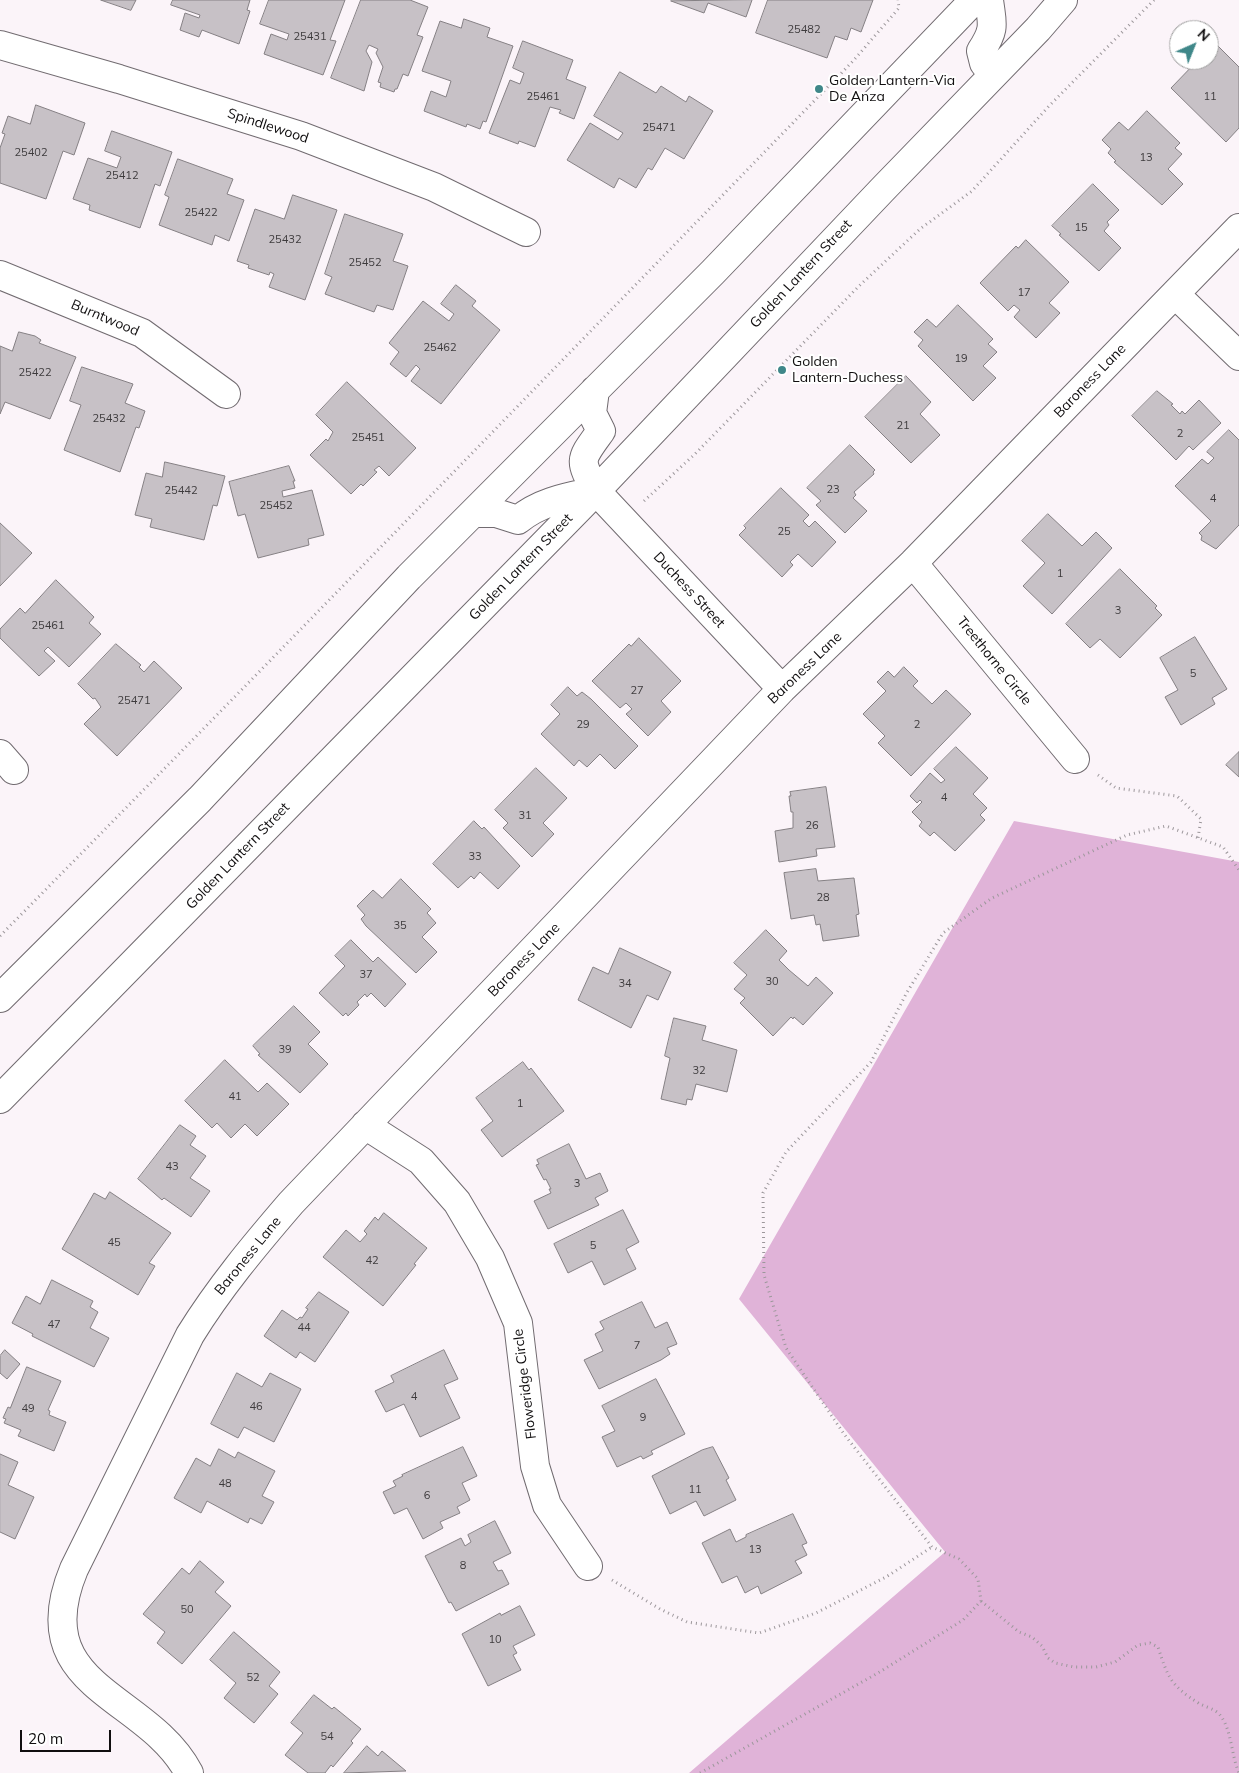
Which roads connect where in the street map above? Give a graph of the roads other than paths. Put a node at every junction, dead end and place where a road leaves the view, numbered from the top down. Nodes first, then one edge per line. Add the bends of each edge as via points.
1 (974, 0) edge
2 (989, 0) edge
3 (1063, 0) edge
4 (0, 45) edge
5 (993, 75) junction
6 (1239, 228) edge
7 (526, 232) dead end
8 (0, 275) edge
9 (1175, 294) junction
10 (1239, 356) edge
11 (595, 390) junction
12 (226, 394) dead end
13 (596, 491) junction
14 (474, 513) junction
15 (913, 563) junction
16 (782, 689) junction
17 (1075, 759) road end
18 (0, 998) edge
19 (0, 1099) edge
20 (366, 1125) junction
21 (588, 1566) road end
22 (189, 1773) edge

1 - 11 street via 720,265
2 - 5 street via 992,25 981,51 984,63
3 - 5 street, Golden Lantern Street
4 - 7 street, Spindlewood via 301,136 434,187
5 - 13 street, Golden Lantern Street
6 - 9 street, Baroness Lane
8 - 12 street, Burntwood via 142,333
9 - 10 street
9 - 15 street, Baroness Lane
11 - 13 street, Duchess Street via 592,413 601,431 583,455 584,468
11 - 14 street
13 - 14 street via 532,508 518,520 496,513
13 - 16 street, Duchess Street
13 - 19 street, Golden Lantern Street
14 - 18 street via 409,577 200,799
15 - 16 street, Baroness Lane
15 - 17 street, Treethorne Circle
16 - 20 street, Baroness Lane
20 - 21 street, Floweridge Circle via 421,1161 457,1202 490,1258 518,1323 535,1466 547,1505
20 - 22 street, Baroness Lane via 240,1261 206,1309 186,1342 66,1589 62,1612 64,1638 76,1664 110,1698 170,1746

